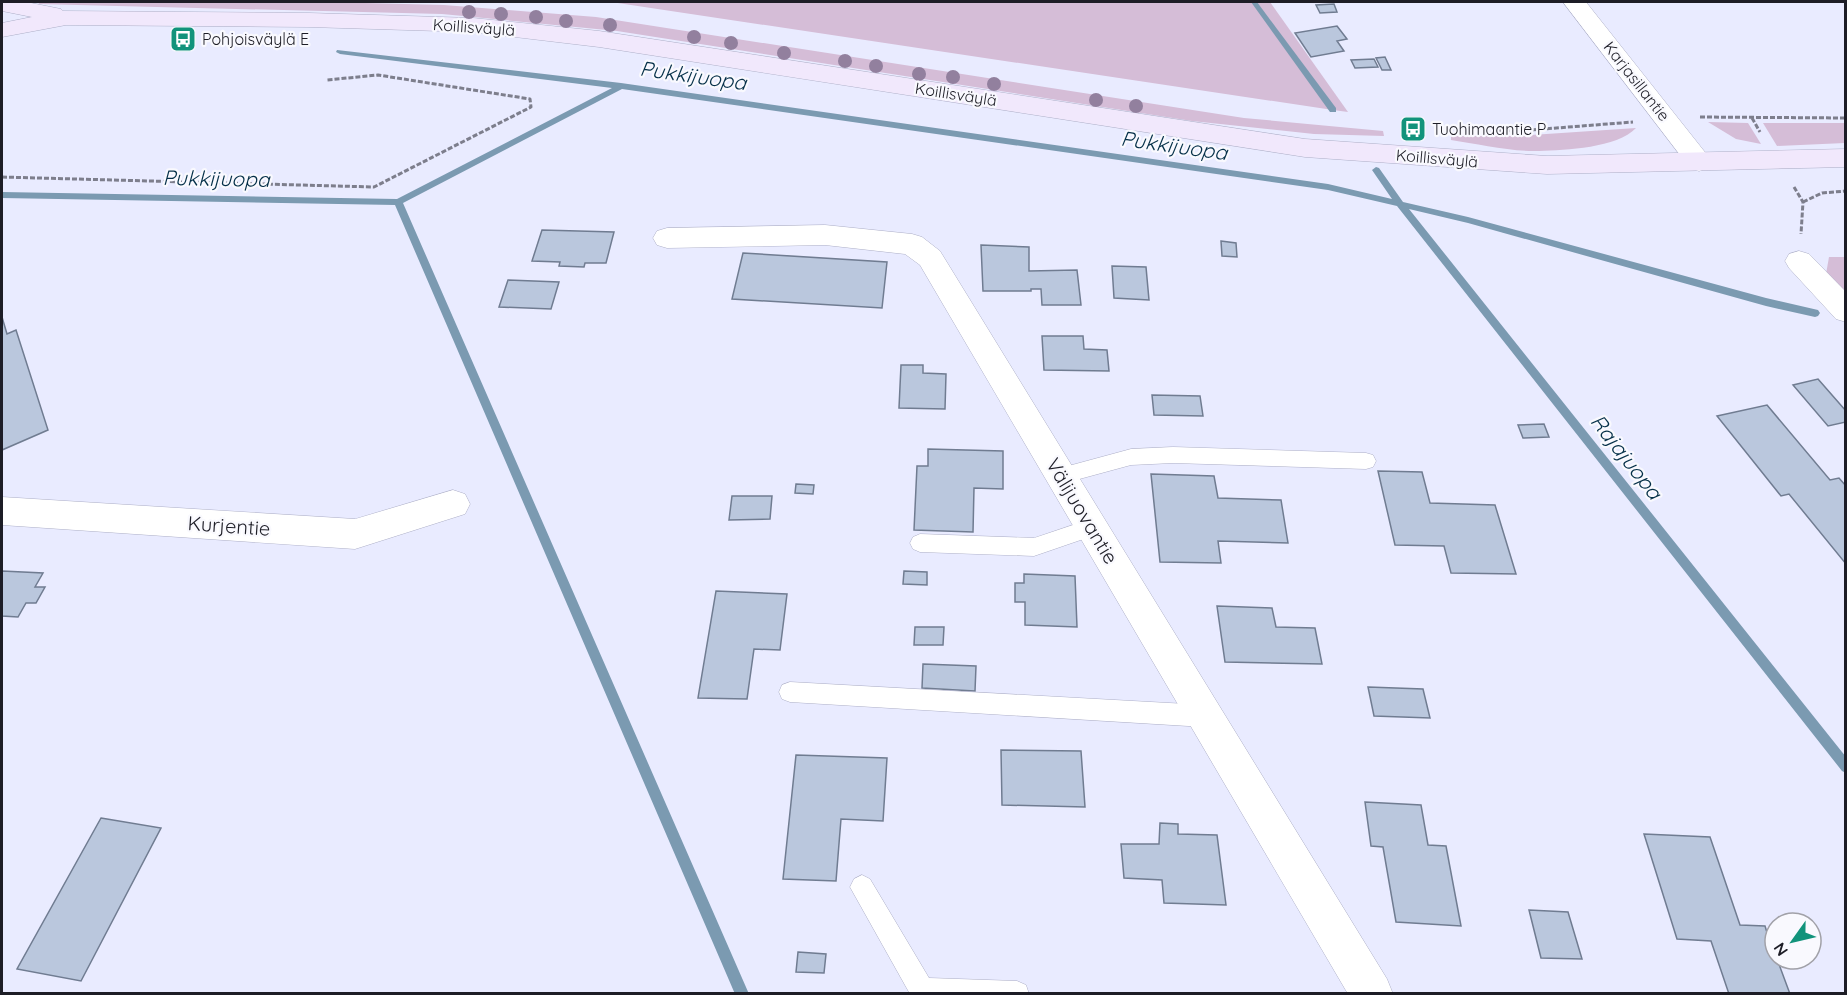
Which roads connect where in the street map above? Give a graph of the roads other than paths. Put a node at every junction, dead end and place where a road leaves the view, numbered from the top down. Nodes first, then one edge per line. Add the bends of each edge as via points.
1 (1574, 2) edge
2 (2, 4) edge
3 (66, 18) junction
4 (2, 30) edge
5 (1845, 158) edge
6 (1700, 162) junction
7 (667, 238) dead end
8 (1799, 261) dead end
9 (1845, 311) edge
10 (1366, 460) dead end
11 (1061, 476) junction
12 (453, 504) dead end
13 (2, 511) edge
14 (1091, 528) junction
15 (920, 543) dead end
16 (790, 692) dead end
17 (1205, 716) junction
18 (862, 887) dead end
19 (1017, 993) edge
20 (1372, 993) edge

1 - 6 street, Karjasillantie
2 - 3 main road, Koillisväylä
3 - 4 main road, Koillisväylä
3 - 6 main road, Koillisväylä via 473,25 599,39 1305,148 1546,165
5 - 6 main road, Koillisväylä
7 - 11 street, Välijuovantie via 825,235 912,244 930,258
8 - 9 street
10 - 11 lane via 1173,454 1131,457
11 - 14 street, Välijuovantie
12 - 13 street, Kurjentie via 355,534
14 - 15 lane via 1034,547
14 - 17 street, Välijuovantie
16 - 17 lane
17 - 20 street, Välijuovantie
18 - 19 lane via 922,990

